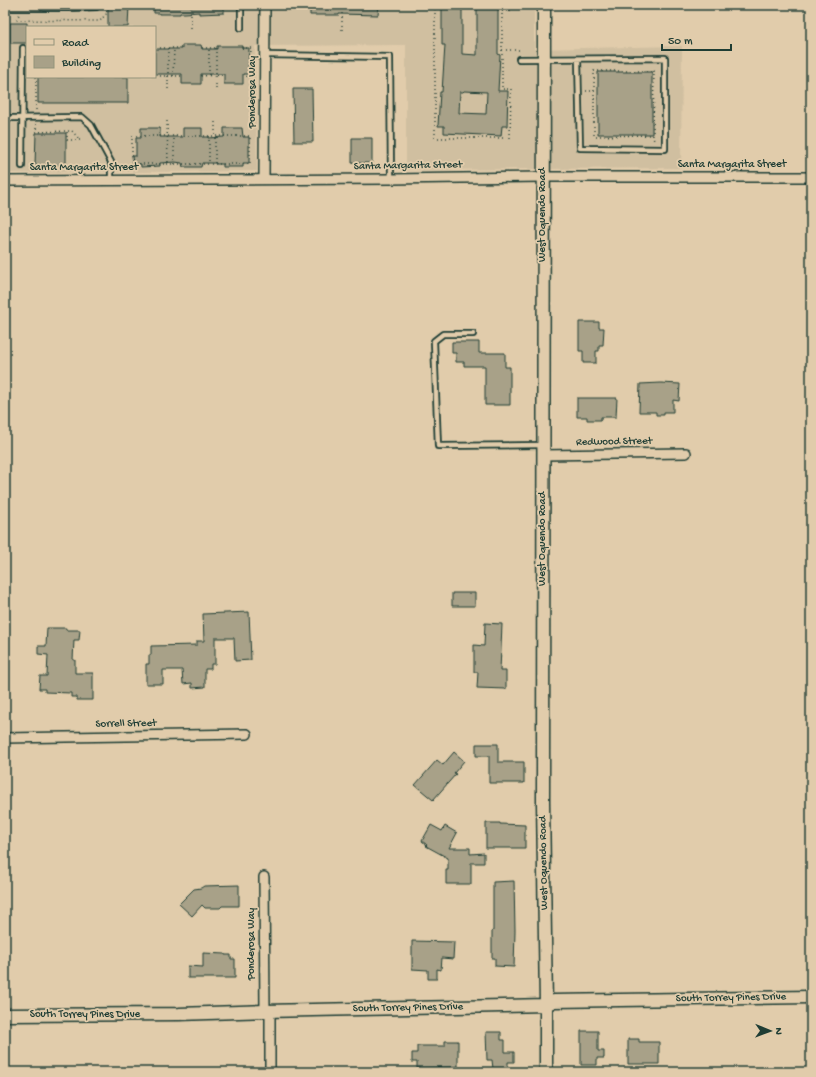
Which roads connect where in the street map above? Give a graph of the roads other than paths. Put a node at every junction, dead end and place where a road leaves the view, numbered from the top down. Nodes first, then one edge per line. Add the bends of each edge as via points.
1 (96, 5) edge
2 (241, 5) edge
3 (265, 5) edge
4 (544, 5) edge
5 (45, 7) edge
6 (68, 7) edge
7 (5, 8) edge
8 (241, 28) dead end
9 (23, 48) dead end
10 (265, 56) junction
11 (519, 59) dead end
12 (544, 59) junction
13 (578, 59) junction
14 (22, 117) junction
15 (5, 118) edge
16 (22, 166) dead end
17 (543, 177) junction
18 (811, 177) edge
19 (264, 179) junction
20 (391, 179) junction
21 (111, 180) junction
22 (5, 181) edge
23 (473, 334) dead end
24 (543, 450) junction
25 (686, 453) dead end
26 (247, 734) dead end
27 (5, 738) edge
28 (264, 877) dead end
29 (811, 997) edge
30 (546, 1005) junction
31 (267, 1011) junction
32 (5, 1015) edge
33 (270, 1072) edge
34 (546, 1072) edge

1 - 6 lane
2 - 8 lane
3 - 10 street, Ponderosa Way
4 - 12 street, West Oquendo Road
5 - 6 lane
5 - 7 lane
9 - 14 lane
10 - 19 street, Ponderosa Way
10 - 20 lane via 390,57
11 - 12 lane
12 - 13 lane
12 - 17 street, West Oquendo Road
13 - 13 lane via 665,58 665,149 580,148
14 - 15 lane
14 - 16 lane
14 - 21 lane via 82,118 91,125 111,162
17 - 18 street, Santa Margarita Street
17 - 20 street, Santa Margarita Street
17 - 24 street, West Oquendo Road
19 - 20 street, Santa Margarita Street
19 - 21 street, Santa Margarita Street
21 - 22 street, Santa Margarita Street
23 - 24 lane via 443,334 434,341 438,446
24 - 25 street, Redwood Street
24 - 30 street, West Oquendo Road
26 - 27 street, Sorrell Street
28 - 31 street, Ponderosa Way
29 - 30 street, South Torrey Pines Drive via 554,1001
30 - 31 street, South Torrey Pines Drive
30 - 34 street, West Oquendo Road
31 - 32 street, South Torrey Pines Drive
31 - 33 street, Ponderosa Way

